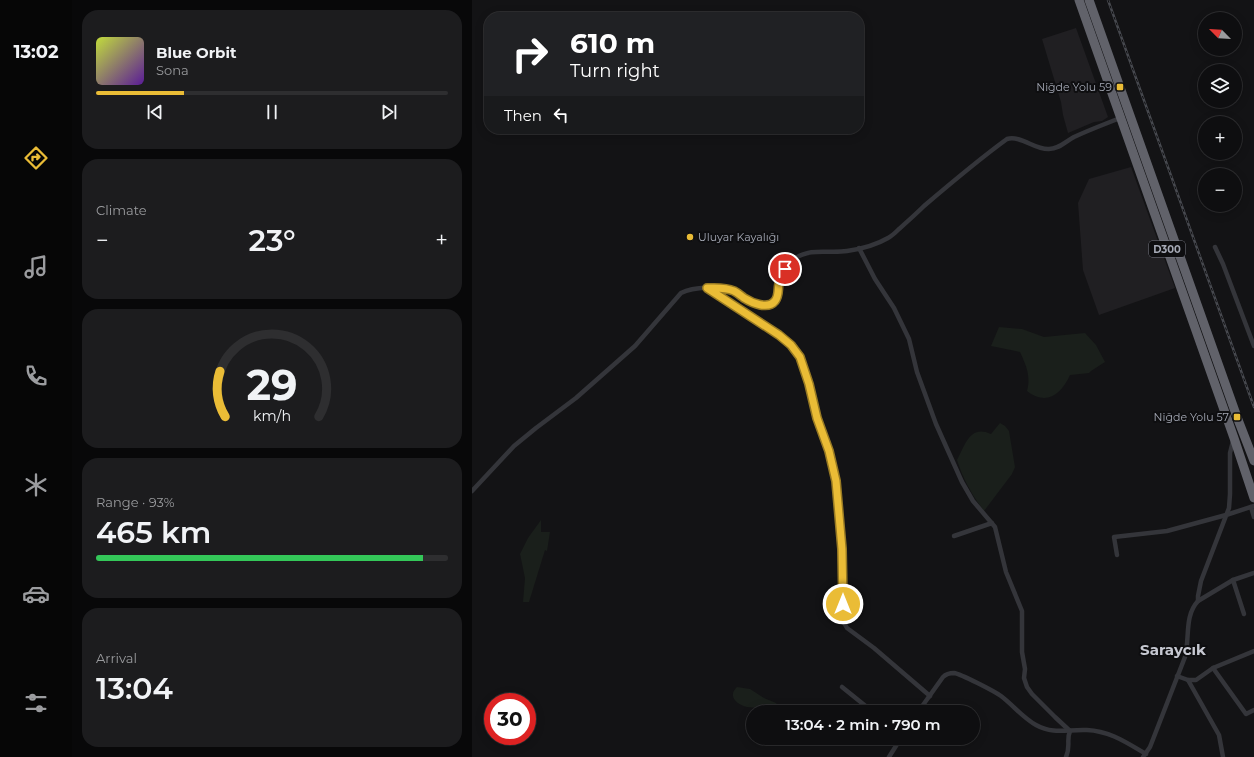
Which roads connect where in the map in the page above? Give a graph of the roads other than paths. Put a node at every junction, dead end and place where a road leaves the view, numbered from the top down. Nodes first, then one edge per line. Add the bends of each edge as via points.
1 (1079, 0) edge
2 (1089, 0) edge
3 (1120, 118) junction
4 (1215, 247) dead end
5 (859, 248) junction
6 (707, 288) junction
7 (1254, 346) edge
8 (1234, 438) junction
9 (1254, 461) edge
10 (472, 491) edge
11 (1253, 504) edge
12 (1226, 515) junction
13 (1254, 517) edge
14 (992, 523) junction
15 (954, 536) dead end
16 (1117, 555) dead end
17 (1254, 573) edge
18 (1232, 580) junction
19 (1198, 601) junction
20 (1244, 614) dead end
21 (1254, 651) edge
22 (1213, 668) junction
23 (1177, 676) junction
24 (1188, 680) junction
25 (842, 686) dead end
26 (930, 696) junction
27 (865, 705) edge
28 (923, 705) edge
29 (1254, 710) edge
30 (1070, 731) junction
31 (897, 745) edge
32 (1144, 756) edge
33 (889, 757) edge
34 (1066, 757) edge
35 (1224, 757) edge

1 - 3 highway, D300
2 - 9 highway, D300
3 - 5 street via 1050,149 1042,149 1014,138 1007,139 958,177 889,238
3 - 8 highway, D300
4 - 7 street
5 - 6 street via 847,251 813,251 793,260 779,281 777,298 773,304 756,304 723,287
5 - 14 street via 909,339 917,372 962,482 973,501
6 - 10 street via 688,290 681,294 634,346 576,398 514,446
6 - 26 street via 779,335 800,357 836,481 842,549 843,621 847,628
8 - 11 highway, D300
8 - 12 street via 1230,453 1230,494
11 - 12 street
11 - 13 street
12 - 16 street via 1168,531 1114,537
12 - 19 street via 1201,581
14 - 15 street
14 - 30 street via 1006,572 1022,611 1022,652 1027,687
17 - 18 street
18 - 19 street
18 - 20 street
19 - 23 street via 1190,615 1187,650
21 - 22 street
22 - 24 street via 1196,680
22 - 29 street via 1246,714
23 - 24 street
23 - 32 street via 1150,747
24 - 35 street via 1219,735
25 - 27 street
26 - 28 street
26 - 30 street via 943,677 956,673 1000,696 1036,725 1056,732
30 - 32 street via 1108,733
30 - 34 street
31 - 33 street

